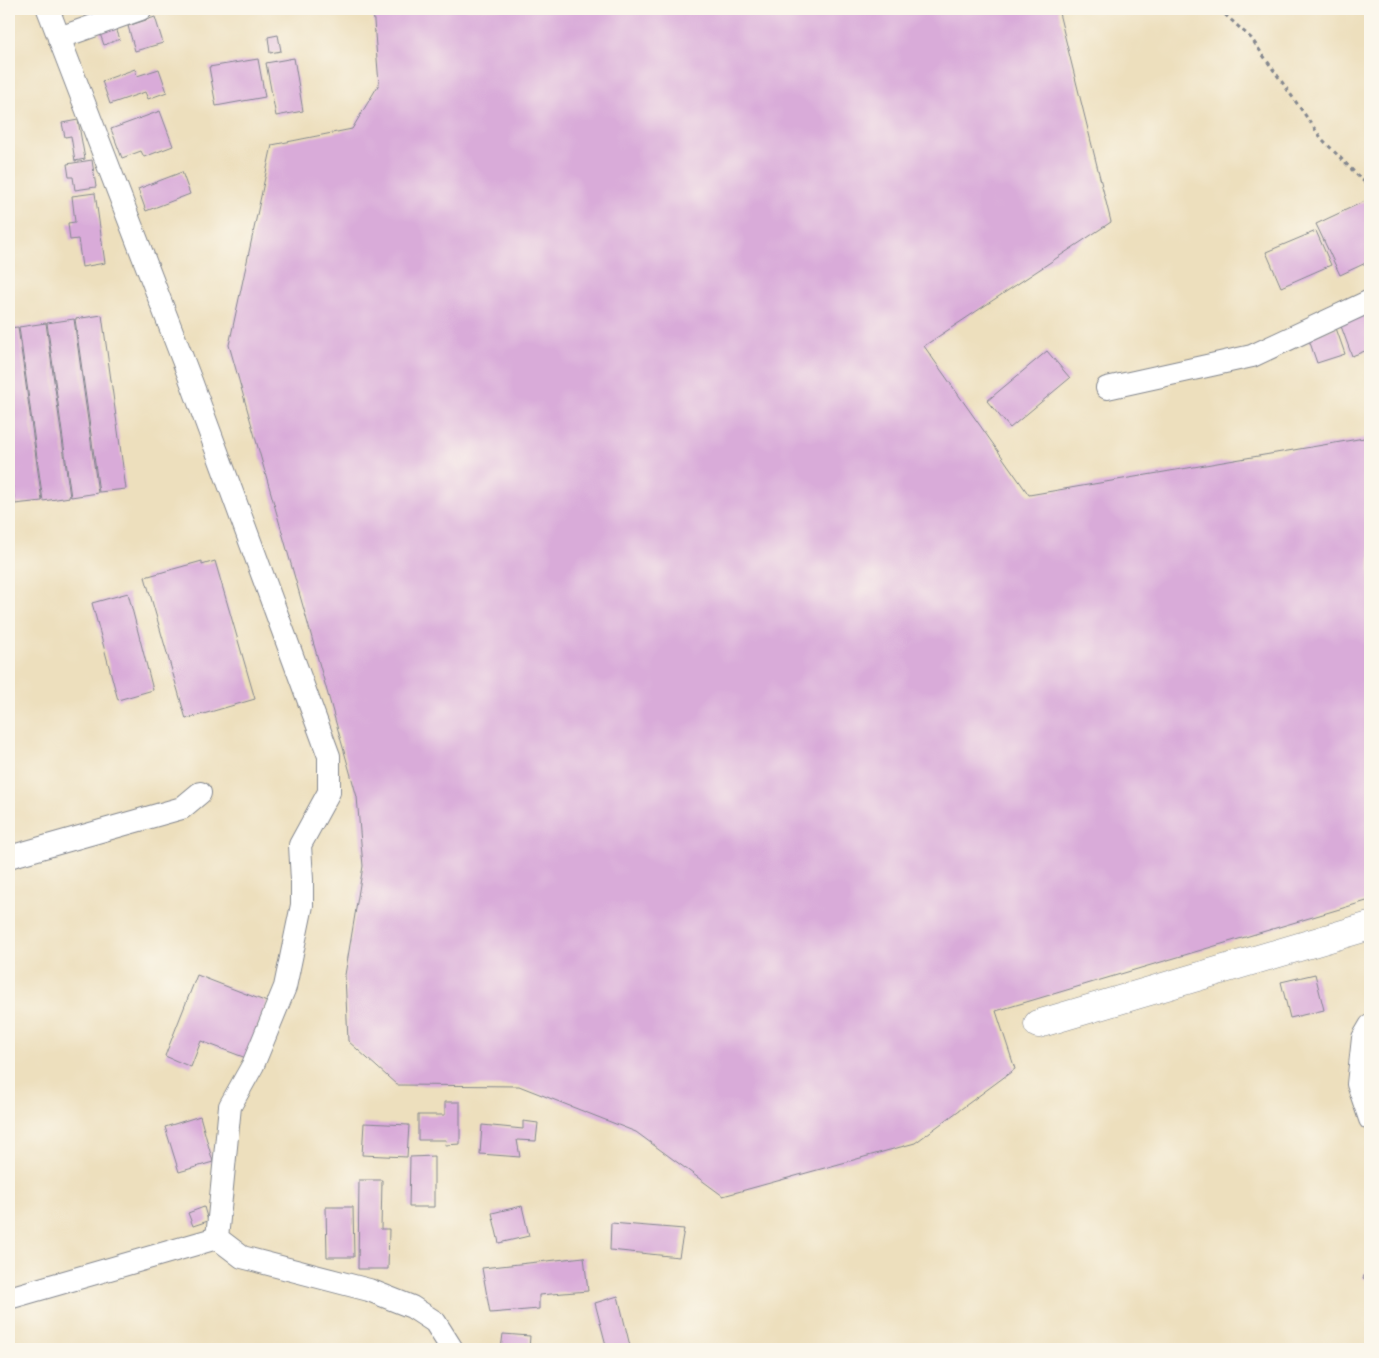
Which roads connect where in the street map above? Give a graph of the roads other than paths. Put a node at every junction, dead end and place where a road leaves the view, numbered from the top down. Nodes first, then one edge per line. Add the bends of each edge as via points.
1 (48, 9) edge
2 (141, 9) edge
3 (59, 38) junction
4 (1370, 301) edge
5 (1107, 388) dead end
6 (200, 793) dead end
7 (9, 856) edge
8 (1370, 926) edge
9 (1038, 1024) dead end
10 (1370, 1026) edge
11 (1370, 1119) edge
12 (217, 1238) junction
13 (9, 1298) edge
14 (452, 1349) edge

1 - 3 street
2 - 3 street
3 - 12 street via 191,381 329,756 329,792 300,845 302,905 285,987 253,1065 230,1106
4 - 5 street via 1252,356
6 - 7 street via 182,808
8 - 9 street
10 - 11 street via 1363,1038 1358,1084
12 - 13 street
12 - 14 street via 242,1257 369,1290 412,1307 435,1322

